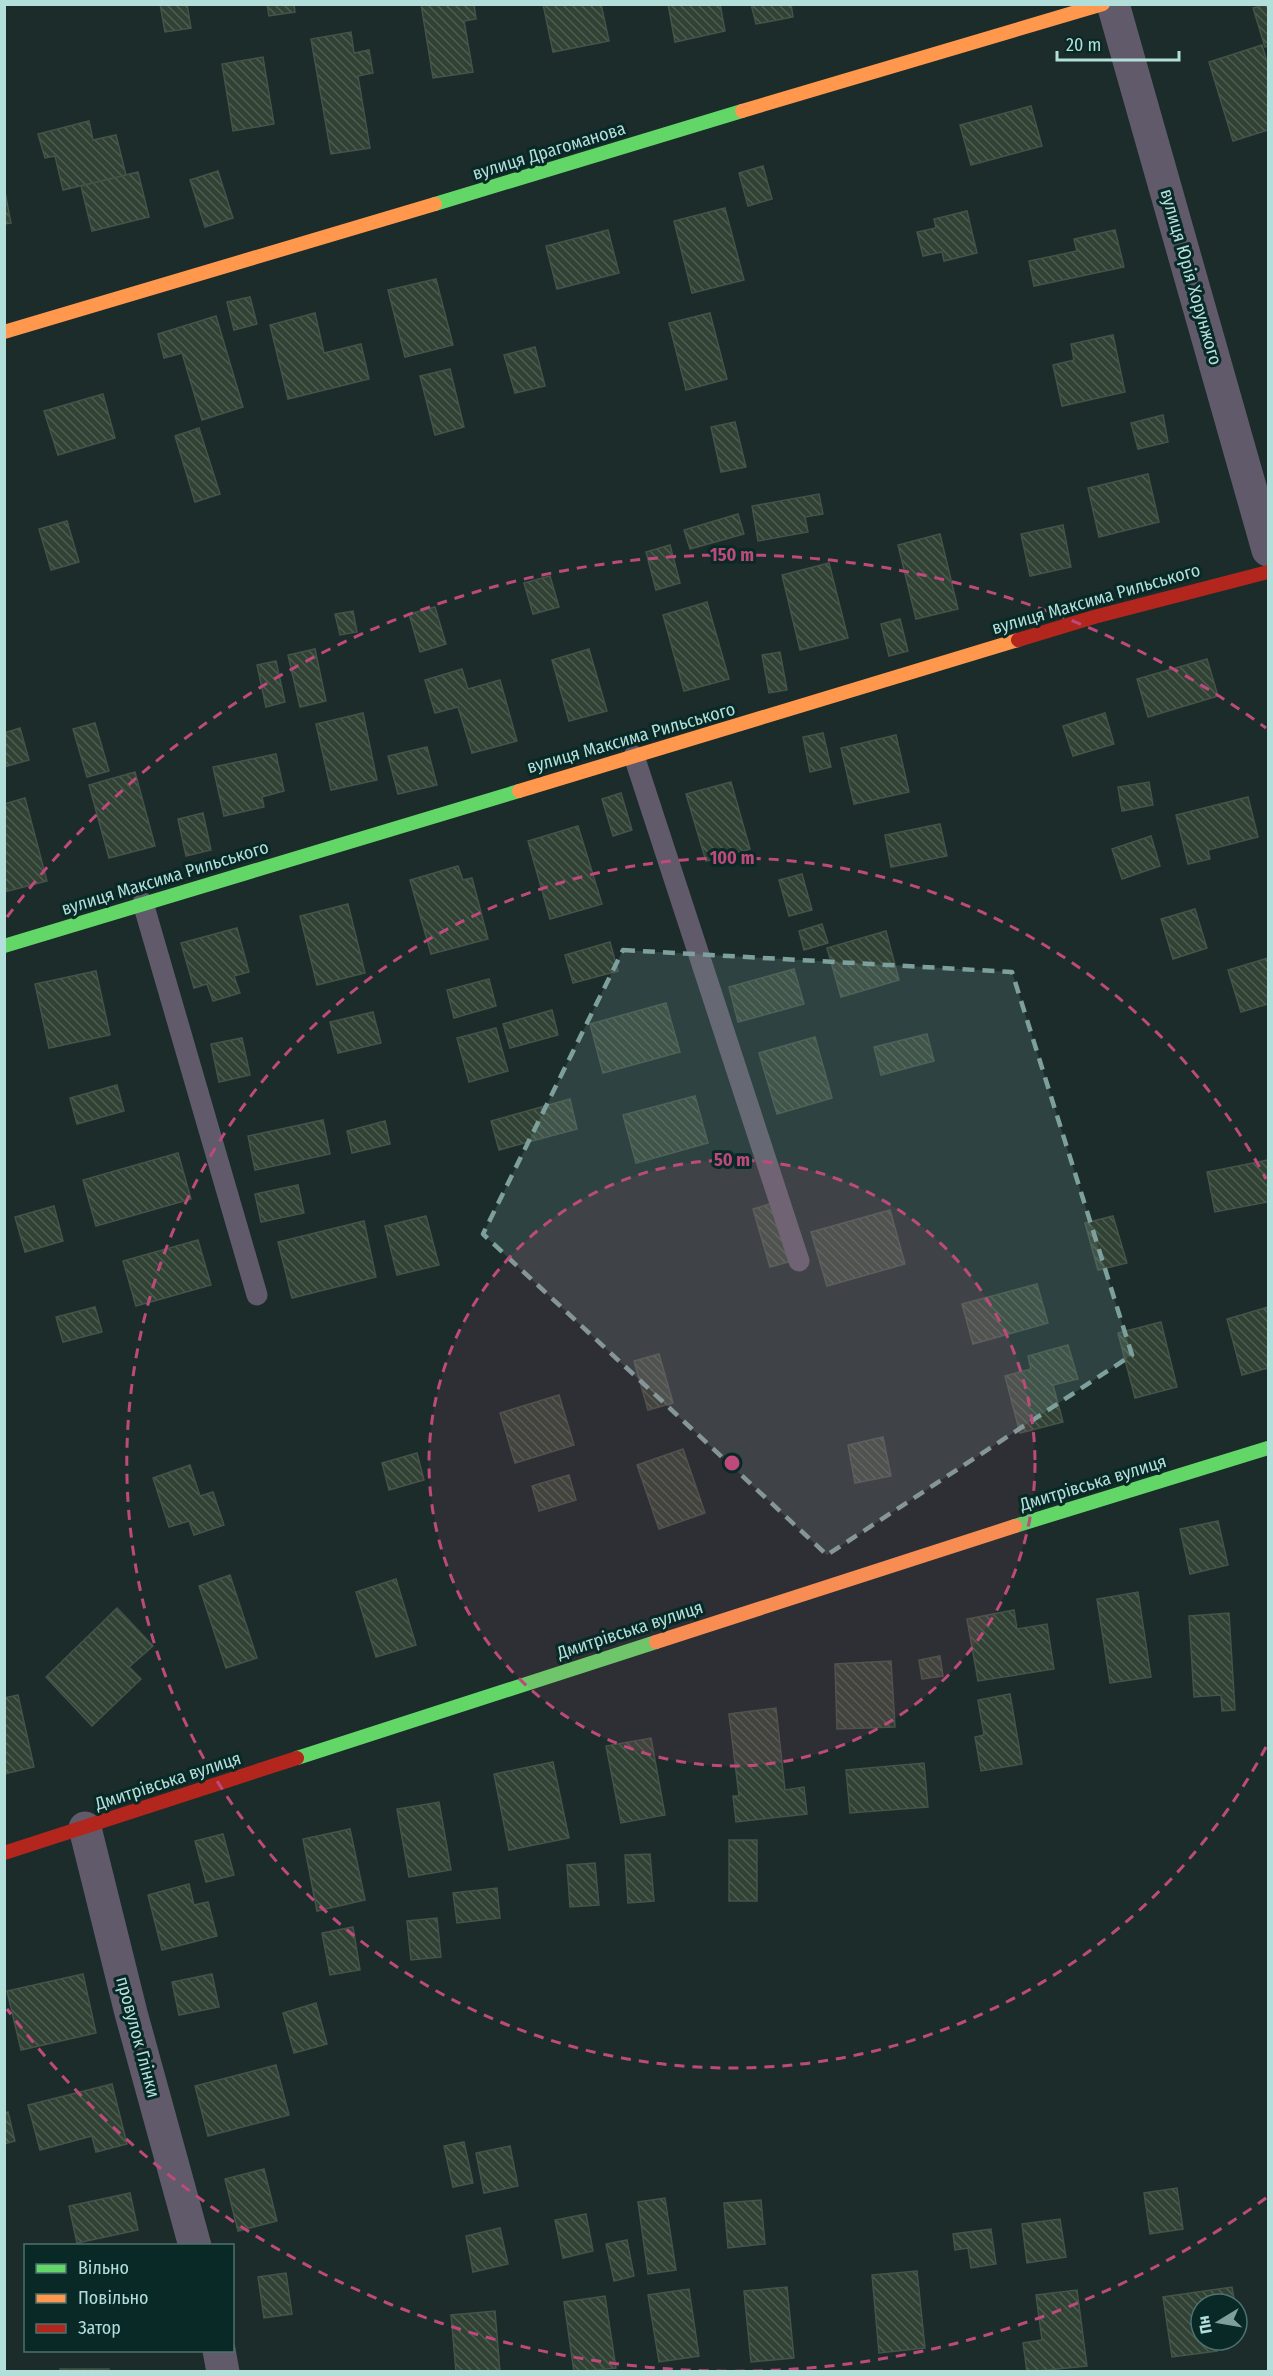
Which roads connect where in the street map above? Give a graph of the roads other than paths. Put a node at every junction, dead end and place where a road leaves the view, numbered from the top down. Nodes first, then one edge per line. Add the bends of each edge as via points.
1 (1103, 4) edge
2 (1113, 4) edge
3 (4, 332) edge
4 (1269, 550) edge
5 (1269, 572) edge
6 (634, 756) junction
7 (143, 903) junction
8 (4, 946) edge
9 (799, 1261) dead end
10 (257, 1295) dead end
11 (1269, 1448) edge
12 (85, 1828) junction
13 (4, 1853) edge
14 (194, 2244) edge
15 (219, 2352) edge
16 (223, 2372) edge

1 - 3 street, вулиця Драгоманова
2 - 4 street, вулиця Юрія Хорунжого
5 - 6 street, вулиця Максима Рильського via 1094,617
6 - 7 street, вулиця Максима Рильського
6 - 9 lane
7 - 8 street, вулиця Максима Рильського
7 - 10 lane
11 - 12 street, Дмитрівська вулиця via 990,1533
12 - 13 street, Дмитрівська вулиця
12 - 14 street, провулок Глінки
15 - 16 street

